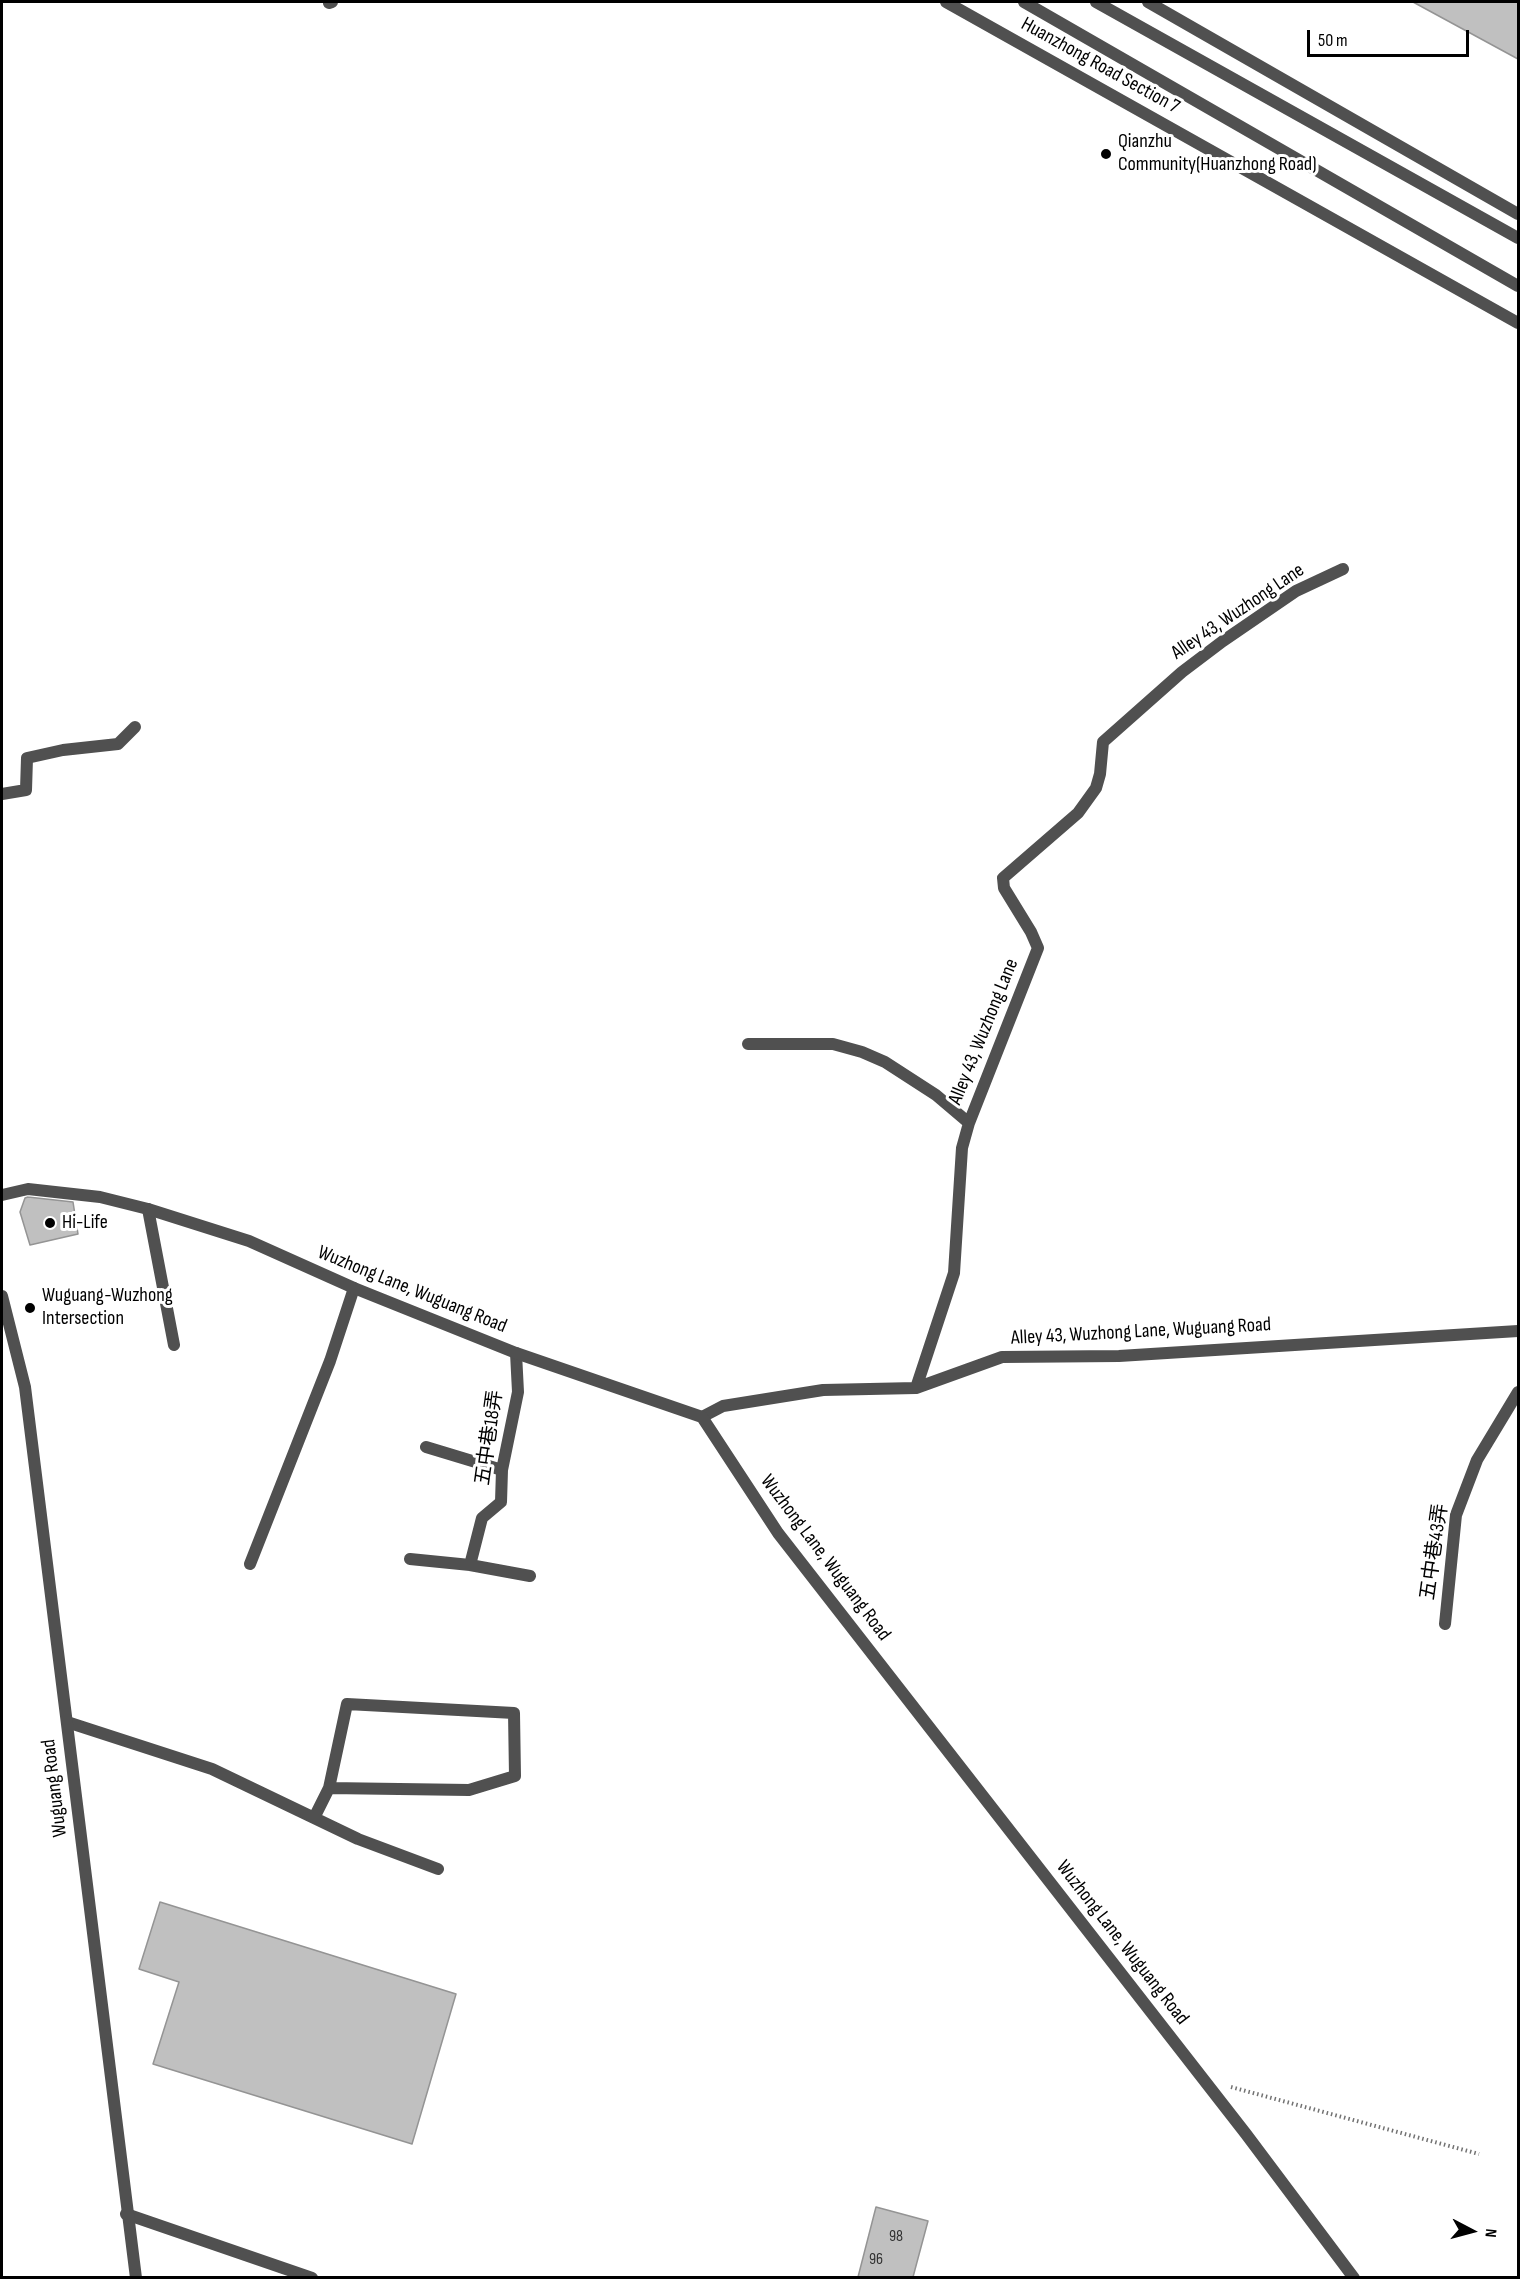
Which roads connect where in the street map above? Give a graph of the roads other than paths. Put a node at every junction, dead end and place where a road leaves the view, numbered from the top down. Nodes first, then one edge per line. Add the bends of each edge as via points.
1 (946, 2) edge
2 (1024, 2) edge
3 (1096, 2) edge
4 (1148, 2) edge
5 (1518, 214) edge
6 (1518, 238) edge
7 (1518, 286) edge
8 (1518, 323) edge
9 (1342, 569) dead end
10 (135, 727) dead end
11 (2, 794) edge
12 (748, 1044) dead end
13 (969, 1123) junction
14 (2, 1195) edge
15 (148, 1209) junction
16 (354, 1288) junction
17 (2, 1296) edge
18 (1518, 1331) edge
19 (174, 1345) dead end
20 (516, 1353) junction
21 (916, 1388) junction
22 (1518, 1392) edge
23 (702, 1418) junction
24 (426, 1447) dead end
25 (502, 1470) junction
26 (410, 1559) dead end
27 (250, 1564) dead end
28 (470, 1565) junction
29 (530, 1576) dead end
30 (1445, 1624) dead end
31 (67, 1722) junction
32 (328, 1788) junction
33 (314, 1818) junction
34 (438, 1869) dead end
35 (126, 2214) junction
36 (136, 2277) edge
37 (312, 2277) edge
38 (1354, 2277) edge

1 - 8 street, Huanzhong Road Section 7
2 - 7 street, Huanzhong Road Section 7
3 - 6 street
4 - 5 street
9 - 13 street, Alley 43, Wuzhong Lane via 1296,591 1222,641 1103,742 1096,788 1078,813 1003,878 1004,888 1038,948
10 - 11 street via 118,744 27,758 26,790
12 - 13 street via 833,1044 862,1052 936,1095
13 - 21 street, Alley 43, Wuzhong Lane via 962,1148 954,1273
14 - 15 street, Wuzhong Lane, Wuguang Road via 28,1189 100,1197
15 - 16 street, Wuzhong Lane, Wuguang Road via 249,1241
15 - 19 street
16 - 20 street, Wuzhong Lane, Wuguang Road
16 - 27 street via 330,1361
17 - 31 street, Wuguang Road via 25,1387
18 - 21 street, Alley 43, Wuzhong Lane, Wuguang Road via 1119,1356 1002,1357
20 - 23 street, Wuzhong Lane, Wuguang Road
20 - 25 street, 五中巷18弄 via 518,1392
21 - 23 street, Alley 43, Wuzhong Lane, Wuguang Road via 824,1390 723,1406
22 - 30 street, 五中巷43弄 via 1477,1460 1456,1515
23 - 38 street, Wuzhong Lane, Wuguang Road via 778,1533
24 - 25 street
25 - 28 street, 五中巷18弄 via 501,1502 482,1518
26 - 28 street
28 - 29 street
31 - 33 street via 212,1769
31 - 35 street, Wuguang Road
32 - 32 street via 469,1790 515,1776 514,1713 347,1704
32 - 33 street
33 - 34 street
35 - 36 street, Wuguang Road
35 - 37 street

